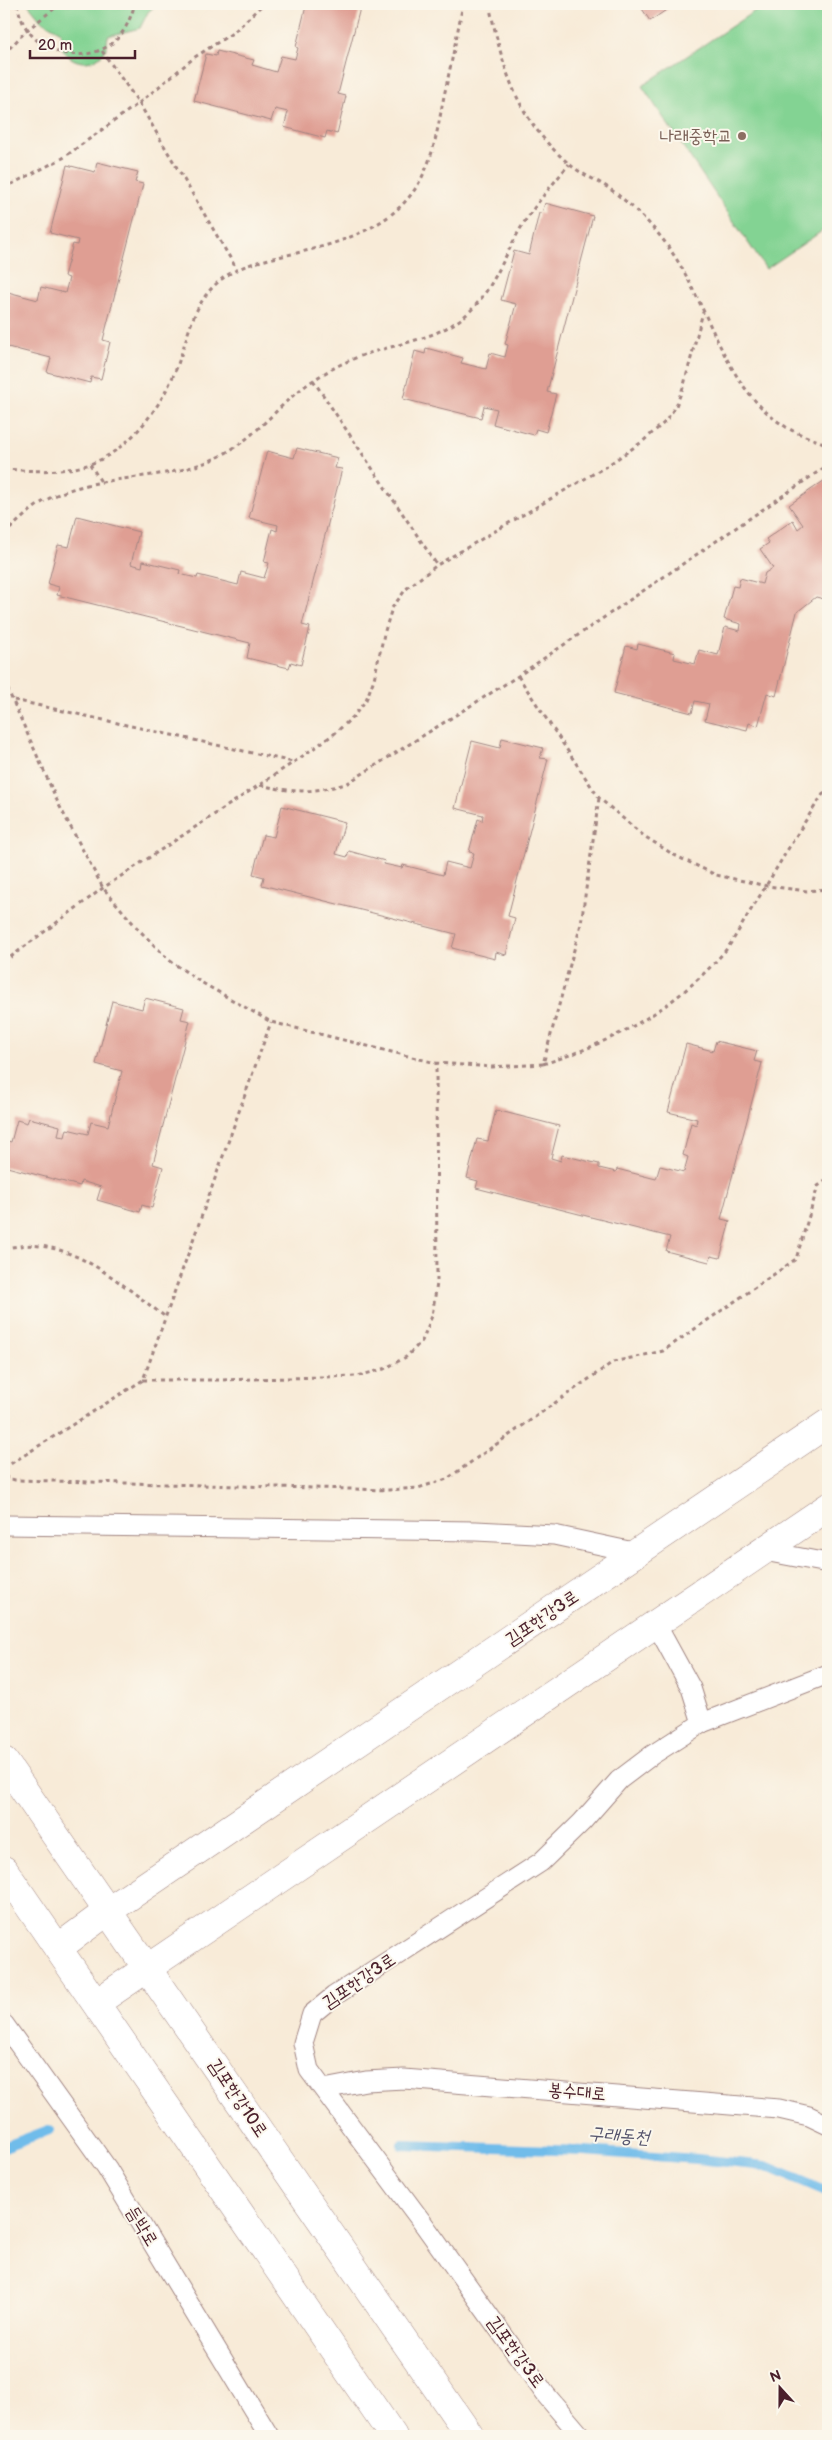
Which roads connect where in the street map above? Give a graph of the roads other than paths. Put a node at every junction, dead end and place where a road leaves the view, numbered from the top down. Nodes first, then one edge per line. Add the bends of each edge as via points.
1 (828, 1423) edge
2 (828, 1507) edge
3 (4, 1525) edge
4 (764, 1551) junction
5 (638, 1553) junction
6 (828, 1563) edge
7 (656, 1624) junction
8 (828, 1674) edge
9 (702, 1723) junction
10 (4, 1762) edge
11 (4, 1870) edge
12 (108, 1911) junction
13 (58, 1948) junction
14 (148, 1968) junction
15 (96, 2003) junction
16 (4, 2024) edge
17 (324, 2090) junction
18 (828, 2126) edge
19 (269, 2436) edge
20 (393, 2436) edge
21 (470, 2436) edge
22 (580, 2436) edge

1 - 5 street, 김포한강3로
2 - 4 street
3 - 5 lane via 476,1531 554,1535
4 - 6 lane
4 - 7 street
5 - 12 street, 김포한강3로
7 - 9 lane via 691,1688
7 - 14 street
8 - 9 lane, 김포한강3로
9 - 17 lane, 김포한강3로 via 619,1780 541,1862 334,1996 312,2014 303,2043 309,2070
10 - 12 street, 김포한강10로
11 - 13 street
12 - 13 street, 김포한강3로
12 - 14 street, 김포한강10로
13 - 15 street
14 - 15 street
14 - 21 street, 김포한강10로
15 - 20 street
16 - 19 lane, 듬박로 via 107,2168
17 - 18 lane, 봉수대로 via 366,2081 452,2082 779,2109 810,2116
17 - 22 lane, 김포한강3로 via 546,2395

